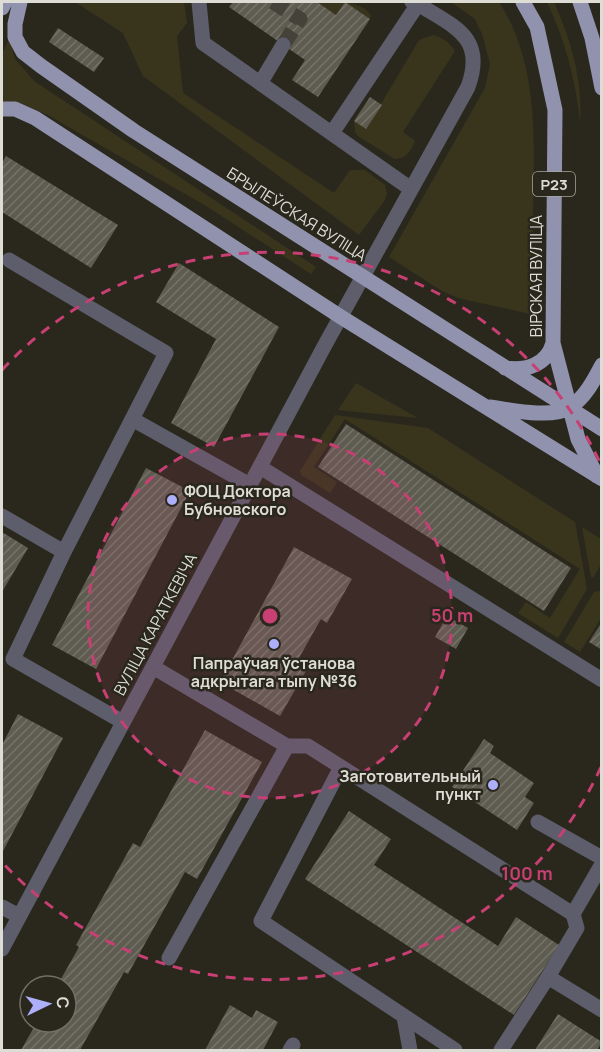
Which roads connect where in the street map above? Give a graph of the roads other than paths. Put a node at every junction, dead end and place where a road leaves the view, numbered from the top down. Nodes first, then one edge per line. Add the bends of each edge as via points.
1 (5, 2) edge
2 (20, 2) edge
3 (199, 2) edge
4 (415, 2) edge
5 (523, 2) edge
6 (580, 2) edge
7 (2, 8) edge
8 (283, 45) tunnel mouth
9 (261, 82) junction
10 (602, 88) edge
11 (2, 109) edge
12 (332, 133) junction
13 (411, 189) junction
14 (9, 260) dead end
15 (363, 277) junction
16 (341, 317) junction
17 (552, 343) junction
18 (602, 365) edge
19 (502, 367) junction
20 (484, 406) junction
21 (568, 409) junction
22 (132, 419) junction
23 (602, 429) edge
24 (260, 466) junction
25 (599, 477) edge
26 (250, 485) junction
27 (2, 516) edge
28 (64, 552) junction
29 (8, 655) edge
30 (153, 667) junction
31 (602, 680) edge
32 (123, 722) junction
33 (287, 746) junction
34 (341, 767) junction
35 (538, 822) dead end
36 (602, 858) edge
37 (602, 864) edge
38 (2, 907) edge
39 (573, 914) junction
40 (19, 916) junction
41 (2, 949) edge
42 (169, 958) dead end
43 (548, 977) junction
44 (602, 1010) edge
45 (404, 1017) junction
46 (410, 1050) edge
47 (454, 1050) edge
48 (501, 1050) edge

1 - 7 main road
2 - 15 main road, БРЫЛЕЎСКАЯ ВУЛІЦА via 15,37 23,52 134,131
3 - 9 street via 203,42
4 - 12 street
4 - 13 street, ВУЛІЦА КАРАТКЕВІЧА via 459,30 471,43 474,72
5 - 17 main road, ВІРСКАЯ ВУЛІЦА / Р23 via 537,27 555,111
6 - 10 main road
8 - 9 street
9 - 12 street
11 - 16 main road via 15,109 35,118
12 - 13 street
13 - 15 street, ВУЛІЦА КАРАТКЕВІЧА
14 - 22 street via 166,353
15 - 16 street, ВУЛІЦА КАРАТКЕВІЧА
15 - 19 main road, БРЫЛЕЎСКАЯ ВУЛІЦА
16 - 20 main road
16 - 24 street, ВУЛІЦА КАРАТКЕВІЧА
17 - 19 main road via 547,357 539,363 516,369
17 - 21 main road, ВІРСКАЯ ВУЛІЦА / Р23
18 - 21 main road via 586,391
19 - 21 main road, БРЫЛЕЎСКАЯ ВУЛІЦА
20 - 21 main road via 530,412
20 - 25 main road
21 - 23 main road, БРЫЛЕЎСКАЯ ВУЛІЦА
21 - 25 main road, ВІРСКАЯ ВУЛІЦА / Р23 via 578,439
22 - 26 street
22 - 28 street
24 - 26 street, ВУЛІЦА КАРАТКЕВІЧА
24 - 31 street
26 - 30 street, ВУЛІЦА КАРАТКЕВІЧА
27 - 28 street
28 - 29 street
29 - 32 street
30 - 32 street, ВУЛІЦА КАРАТКЕВІЧА
30 - 33 street
32 - 40 street, ВУЛІЦА КАРАТКЕВІЧА
33 - 34 street via 308,746
33 - 42 street
34 - 39 street
34 - 45 street via 261,921
35 - 36 street
37 - 39 street
38 - 40 street
39 - 43 street via 577,928
40 - 41 street, ВУЛІЦА КАРАТКЕВІЧА
43 - 44 street
43 - 48 street
45 - 46 street
45 - 47 street

